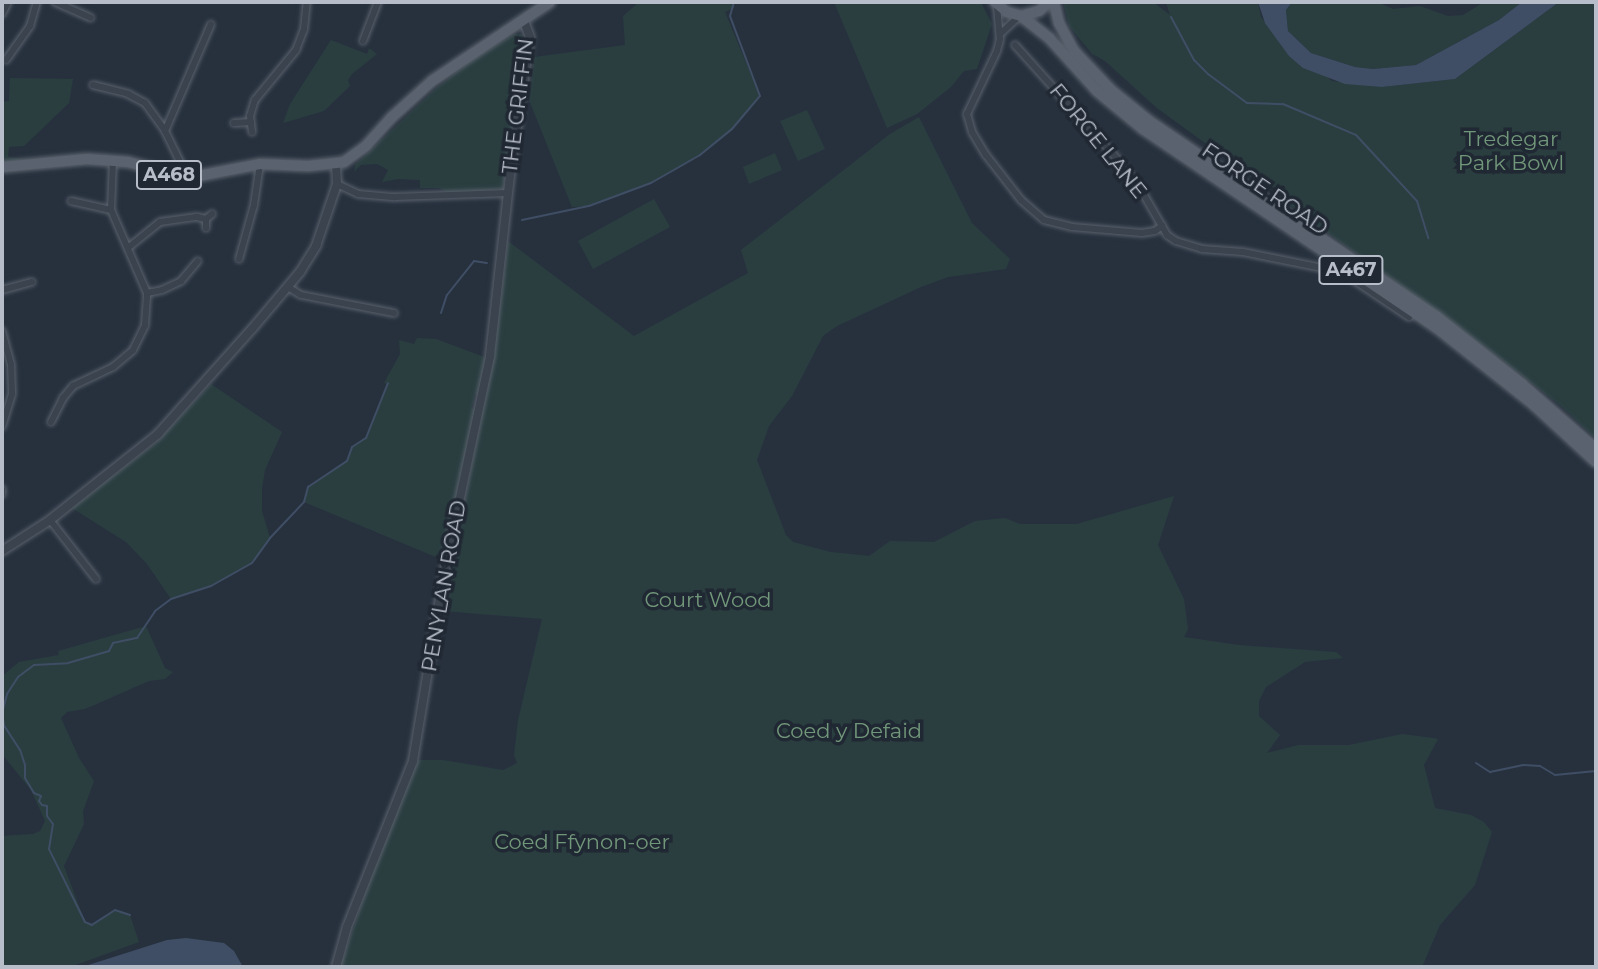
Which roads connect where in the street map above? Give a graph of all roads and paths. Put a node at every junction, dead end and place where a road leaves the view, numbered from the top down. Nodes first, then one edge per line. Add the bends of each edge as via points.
1 (8, 2) edge
2 (37, 2) edge
3 (55, 2) edge
4 (307, 2) edge
5 (378, 2) edge
6 (550, 2) edge
7 (1052, 2) edge
8 (995, 3) edge
9 (2, 14) edge
10 (1020, 16) junction
11 (91, 18) dead end
12 (523, 19) junction
13 (211, 24) dead end
14 (1000, 34) junction
15 (363, 41) dead end
16 (1015, 45) dead end
17 (6, 60) dead end
18 (93, 85) dead end
19 (251, 122) junction
20 (234, 123) dead end
21 (165, 131) junction
22 (252, 132) dead end
23 (113, 161) junction
24 (336, 163) junction
25 (260, 164) junction
26 (2, 167) edge
27 (188, 178) junction
28 (337, 184) junction
29 (508, 193) junction
30 (71, 201) dead end
31 (111, 210) junction
32 (1162, 226) junction
33 (206, 228) dead end
34 (129, 247) junction
35 (239, 258) dead end
36 (198, 261) dead end
37 (32, 282) dead end
38 (288, 287) junction
39 (2, 290) edge
40 (146, 293) junction
41 (394, 313) dead end
42 (1409, 317) dead end
43 (2, 331) edge
44 (51, 422) dead end
45 (2, 426) edge
46 (1596, 449) edge
47 (1596, 461) edge
48 (50, 520) junction
49 (2, 551) edge
50 (96, 579) dead end
51 (337, 967) edge

1 - 9 street
2 - 17 street via 30,26
3 - 11 street
4 - 19 street via 296,50 255,100
5 - 15 street
6 - 12 main road
7 - 10 main road
7 - 46 main road, FORGE ROAD / A467 via 1074,51 1112,91 1149,121 1436,316
8 - 10 main road, FORGE ROAD
8 - 14 street
10 - 14 street
10 - 47 main road, FORGE ROAD / A467 via 1051,39 1097,91 1143,129 1437,328
12 - 24 main road via 432,81 352,157
12 - 29 street, THE GRIFFIN via 530,37
13 - 21 street
14 - 32 street via 997,51 967,114 986,155 1021,200 1044,220 1063,226 1142,233
16 - 32 street, FORGE LANE via 1119,161
18 - 21 street via 145,103
19 - 20 street
19 - 22 street
21 - 27 street
23 - 26 main road, A468 via 57,160
23 - 27 main road, A468
23 - 31 street
24 - 25 main road, A468
24 - 28 street
25 - 27 main road, A468
25 - 35 street
28 - 29 street via 358,194 395,197
28 - 38 street via 316,246
29 - 51 street, PENYLAN ROAD via 490,356 444,573 413,761 347,927
30 - 31 street
31 - 34 street
32 - 42 street, FORGE LANE via 1176,241 1202,249 1243,251 1342,272
33 - 34 street via 209,217 160,222
34 - 40 street
36 - 40 street via 181,281
37 - 39 street
38 - 41 street via 301,295
38 - 48 street via 158,434
40 - 44 street via 145,325 133,350 113,367 74,386
43 - 45 street via 11,363 12,394
48 - 49 street
48 - 50 street

